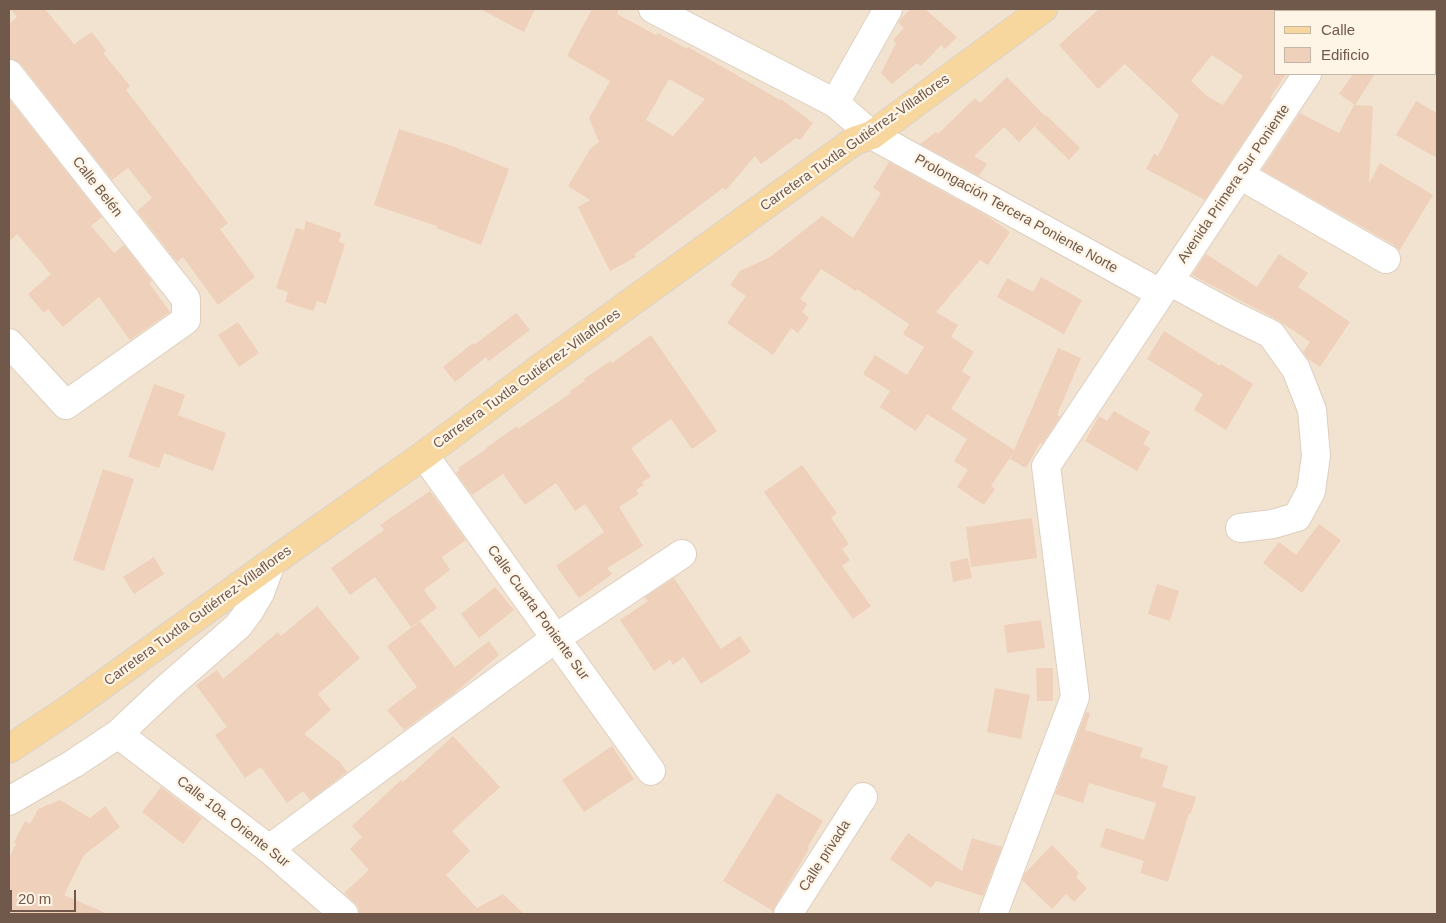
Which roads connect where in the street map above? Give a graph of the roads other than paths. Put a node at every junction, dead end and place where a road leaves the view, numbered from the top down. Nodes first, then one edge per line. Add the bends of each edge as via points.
1 (653, 9) edge
2 (888, 9) edge
3 (1043, 9) edge
4 (9, 74) edge
5 (1306, 75) edge
6 (835, 103) junction
7 (872, 135) junction
8 (1240, 175) junction
9 (1386, 259) dead end
10 (1165, 287) junction
11 (9, 343) edge
12 (424, 455) junction
13 (1240, 528) dead end
14 (682, 554) dead end
15 (271, 563) junction
16 (556, 638) junction
17 (118, 734) junction
18 (9, 749) edge
19 (652, 771) dead end
20 (862, 797) dead end
21 (9, 801) edge
22 (269, 849) junction
23 (344, 914) edge
24 (788, 914) edge
25 (993, 914) edge

1 - 6 street, Prolongación Tercera Poniente Norte
2 - 6 street
3 - 7 main road, Carretera Tuxtla Gutiérrez-Villaflores
4 - 11 street, Calle Belén via 186,300 186,320 66,406
5 - 8 street, Avenida Primera Sur Poniente
6 - 7 street, Prolongación Tercera Poniente Norte
7 - 10 street, Prolongación Tercera Poniente Norte
7 - 12 main road, Carretera Tuxtla Gutiérrez-Villaflores via 854,141
8 - 9 street
8 - 10 street, Avenida Primera Sur Poniente
10 - 13 street, Prolongación Tercera Poniente Norte via 1271,334 1296,369 1312,410 1316,456 1311,491 1297,517
10 - 25 street, Avenida Primera Sur Poniente via 1046,466 1075,697
12 - 15 main road, Carretera Tuxtla Gutiérrez-Villaflores
12 - 16 street, Calle Cuarta Poniente Sur
14 - 16 street
15 - 17 street via 260,592 238,626
15 - 18 main road, Carretera Tuxtla Gutiérrez-Villaflores
16 - 19 street, Calle Cuarta Poniente Sur
16 - 22 street
17 - 21 street
17 - 22 street, Calle 10a. Oriente Sur
20 - 24 street, Calle privada
22 - 23 street, Calle 10a. Oriente Sur

